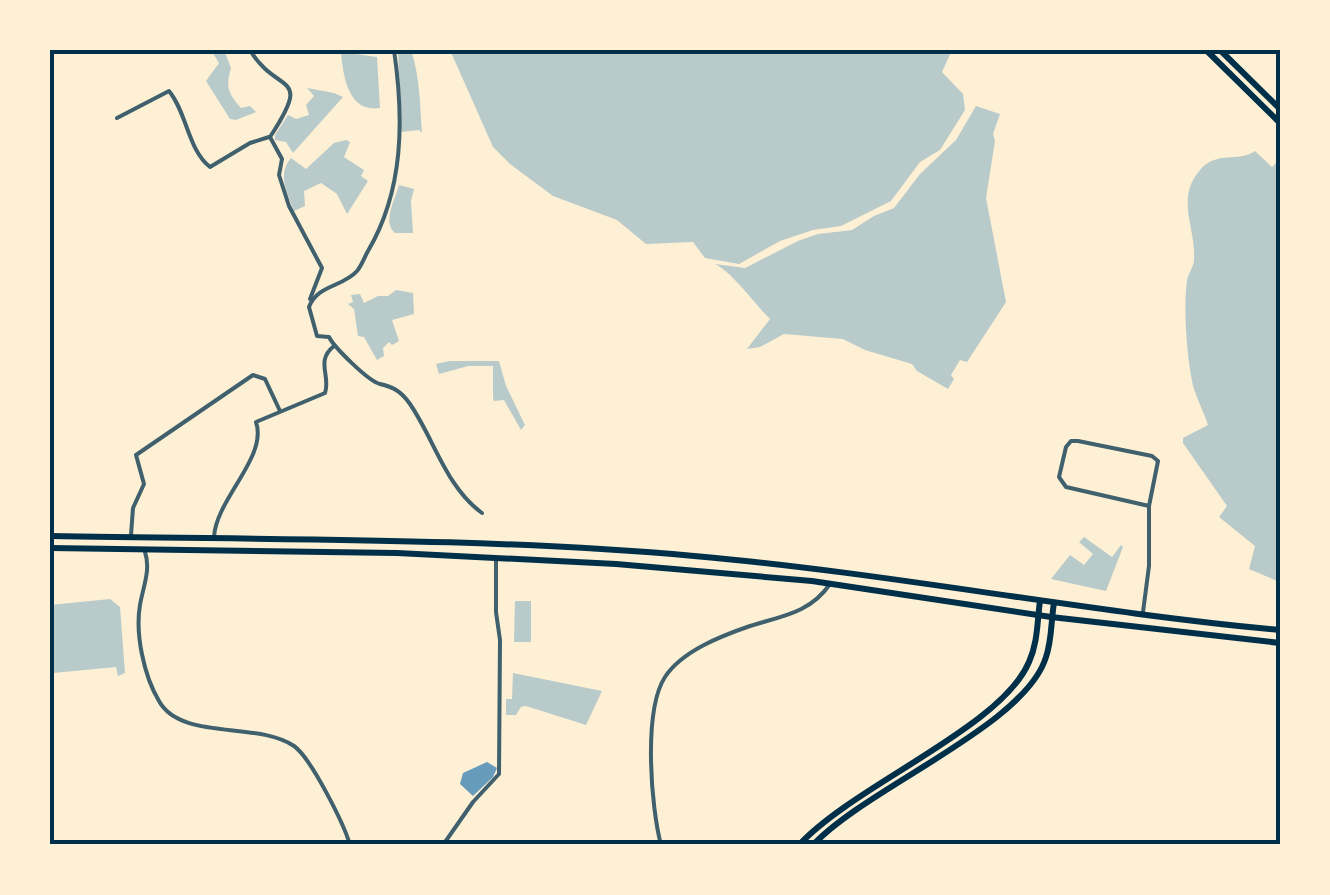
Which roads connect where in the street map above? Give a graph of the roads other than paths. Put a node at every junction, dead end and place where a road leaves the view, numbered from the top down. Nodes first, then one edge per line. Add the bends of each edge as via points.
1 (250, 50) edge
2 (394, 50) edge
3 (1206, 50) edge
4 (1220, 50) edge
5 (1280, 109) edge
6 (117, 118) dead end
7 (1280, 123) edge
8 (270, 138) junction
9 (311, 300) junction
10 (334, 346) junction
11 (280, 411) junction
12 (1149, 506) junction
13 (482, 513) dead end
14 (50, 536) edge
15 (131, 537) junction
16 (214, 537) junction
17 (50, 548) edge
18 (144, 550) junction
19 (496, 559) junction
20 (830, 584) junction
21 (1040, 601) junction
22 (1054, 603) junction
23 (1038, 614) junction
24 (1142, 614) junction
25 (1052, 617) junction
26 (1280, 630) edge
27 (1280, 642) edge
28 (350, 845) edge
29 (442, 845) edge
30 (661, 845) edge
31 (798, 845) edge
32 (813, 845) edge

1 - 8 street via 290,91 288,110
2 - 9 street via 399,160 389,210 354,274
3 - 7 main road
4 - 5 main road
6 - 8 street via 169,90 210,167
8 - 9 street via 282,159 279,175 289,206 322,268
9 - 10 street via 315,334
10 - 11 street via 324,361 327,391
10 - 13 street via 408,402 450,476
11 - 15 street via 265,380 252,376 136,455 144,484 132,508
11 - 16 street via 256,422 257,444 218,513
12 - 12 street via 1066,488 1059,477 1066,447 1078,440 1156,458
12 - 24 street
14 - 15 main road
15 - 16 main road
16 - 21 main road via 694,556
17 - 18 main road
18 - 19 main road
18 - 28 street via 149,566 139,609 141,644 164,709 186,722 294,746 339,811
19 - 20 main road
19 - 29 street via 499,774
20 - 23 main road
20 - 30 street via 806,609 715,640 665,676 652,747
21 - 22 main road
21 - 23 main road
22 - 24 main road
22 - 25 main road
23 - 25 main road
23 - 31 main road via 1031,659 995,706 842,806
24 - 26 main road
25 - 27 main road
25 - 32 main road via 1046,657 1017,700

